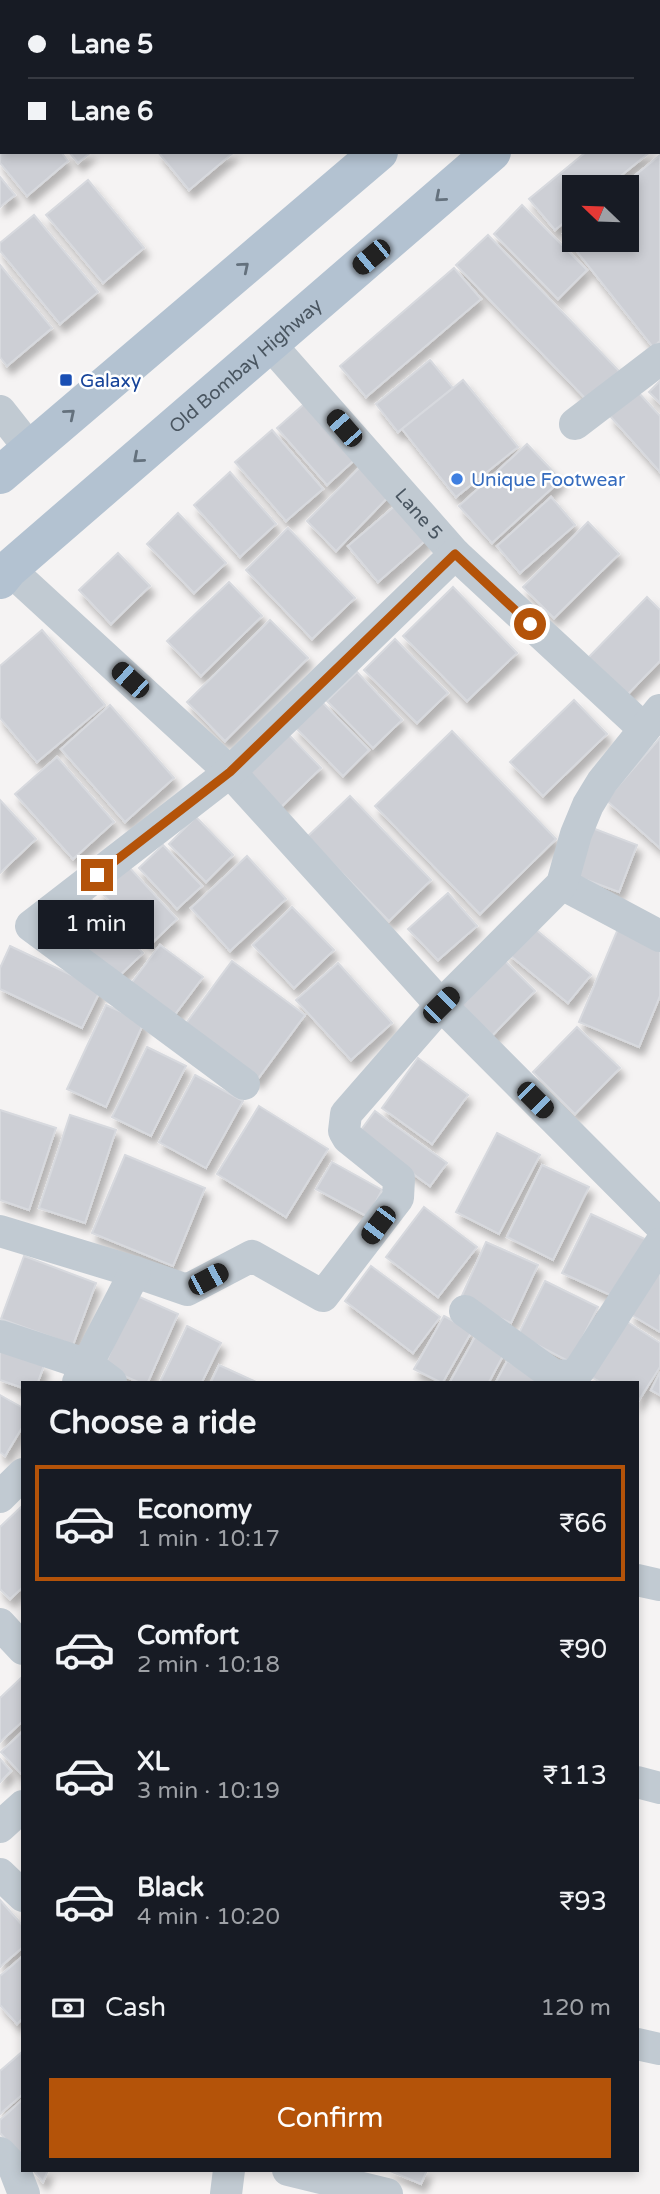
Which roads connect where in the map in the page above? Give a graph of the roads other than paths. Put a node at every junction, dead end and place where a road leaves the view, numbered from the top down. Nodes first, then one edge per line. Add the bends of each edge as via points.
1 (377, 154) edge
2 (490, 154) edge
3 (270, 344) junction
4 (660, 359) edge
5 (0, 411) edge
6 (575, 424) dead end
7 (30, 449) junction
8 (0, 475) edge
9 (455, 554) junction
10 (5, 575) edge
11 (652, 719) edge
12 (230, 772) junction
13 (562, 884) junction
14 (660, 936) edge
15 (441, 1005) junction
16 (244, 1084) dead end
17 (660, 1225) edge
18 (0, 1231) edge
19 (660, 1244) edge
20 (135, 1272) junction
21 (465, 1311) dead end
22 (0, 1336) edge
23 (92, 1377) edge
24 (21, 1476) edge
25 (0, 1497) edge
26 (639, 1580) edge
27 (660, 1585) edge
28 (0, 1624) edge
29 (21, 1647) edge
30 (639, 1783) edge
31 (660, 1788) edge
32 (21, 1808) edge
33 (0, 1827) edge
34 (0, 1874) edge
35 (21, 1894) edge
36 (639, 2044) edge
37 (660, 2049) edge
38 (0, 2153) edge
39 (229, 2172) edge
40 (296, 2172) edge
41 (24, 2194) edge
42 (226, 2194) edge
43 (387, 2194) edge

7 -> 1 main road
2 -> 3 main road, Old Bombay Highway
3 - 9 street, Lane 5
3 -> 10 main road, Old Bombay Highway
4 - 6 street
5 - 7 street
7 - 8 main road
9 - 11 street, Lane 5
9 - 12 street
10 - 12 street
11 - 13 street via 588,805
12 - 15 street
12 - 16 street via 31,926
13 - 14 street
13 - 15 street
15 - 17 street
15 - 20 street via 346,1114 348,1138 399,1179 400,1190 323,1296 252,1256 187,1290
18 - 20 street
19 - 21 street via 572,1376 553,1375
20 - 23 street
22 - 23 street
24 - 25 street
26 - 27 street
28 - 29 street
30 - 31 street
32 - 33 street
34 - 35 street
36 - 37 street
38 - 41 street via 14,2168
39 - 42 street
40 - 43 street

